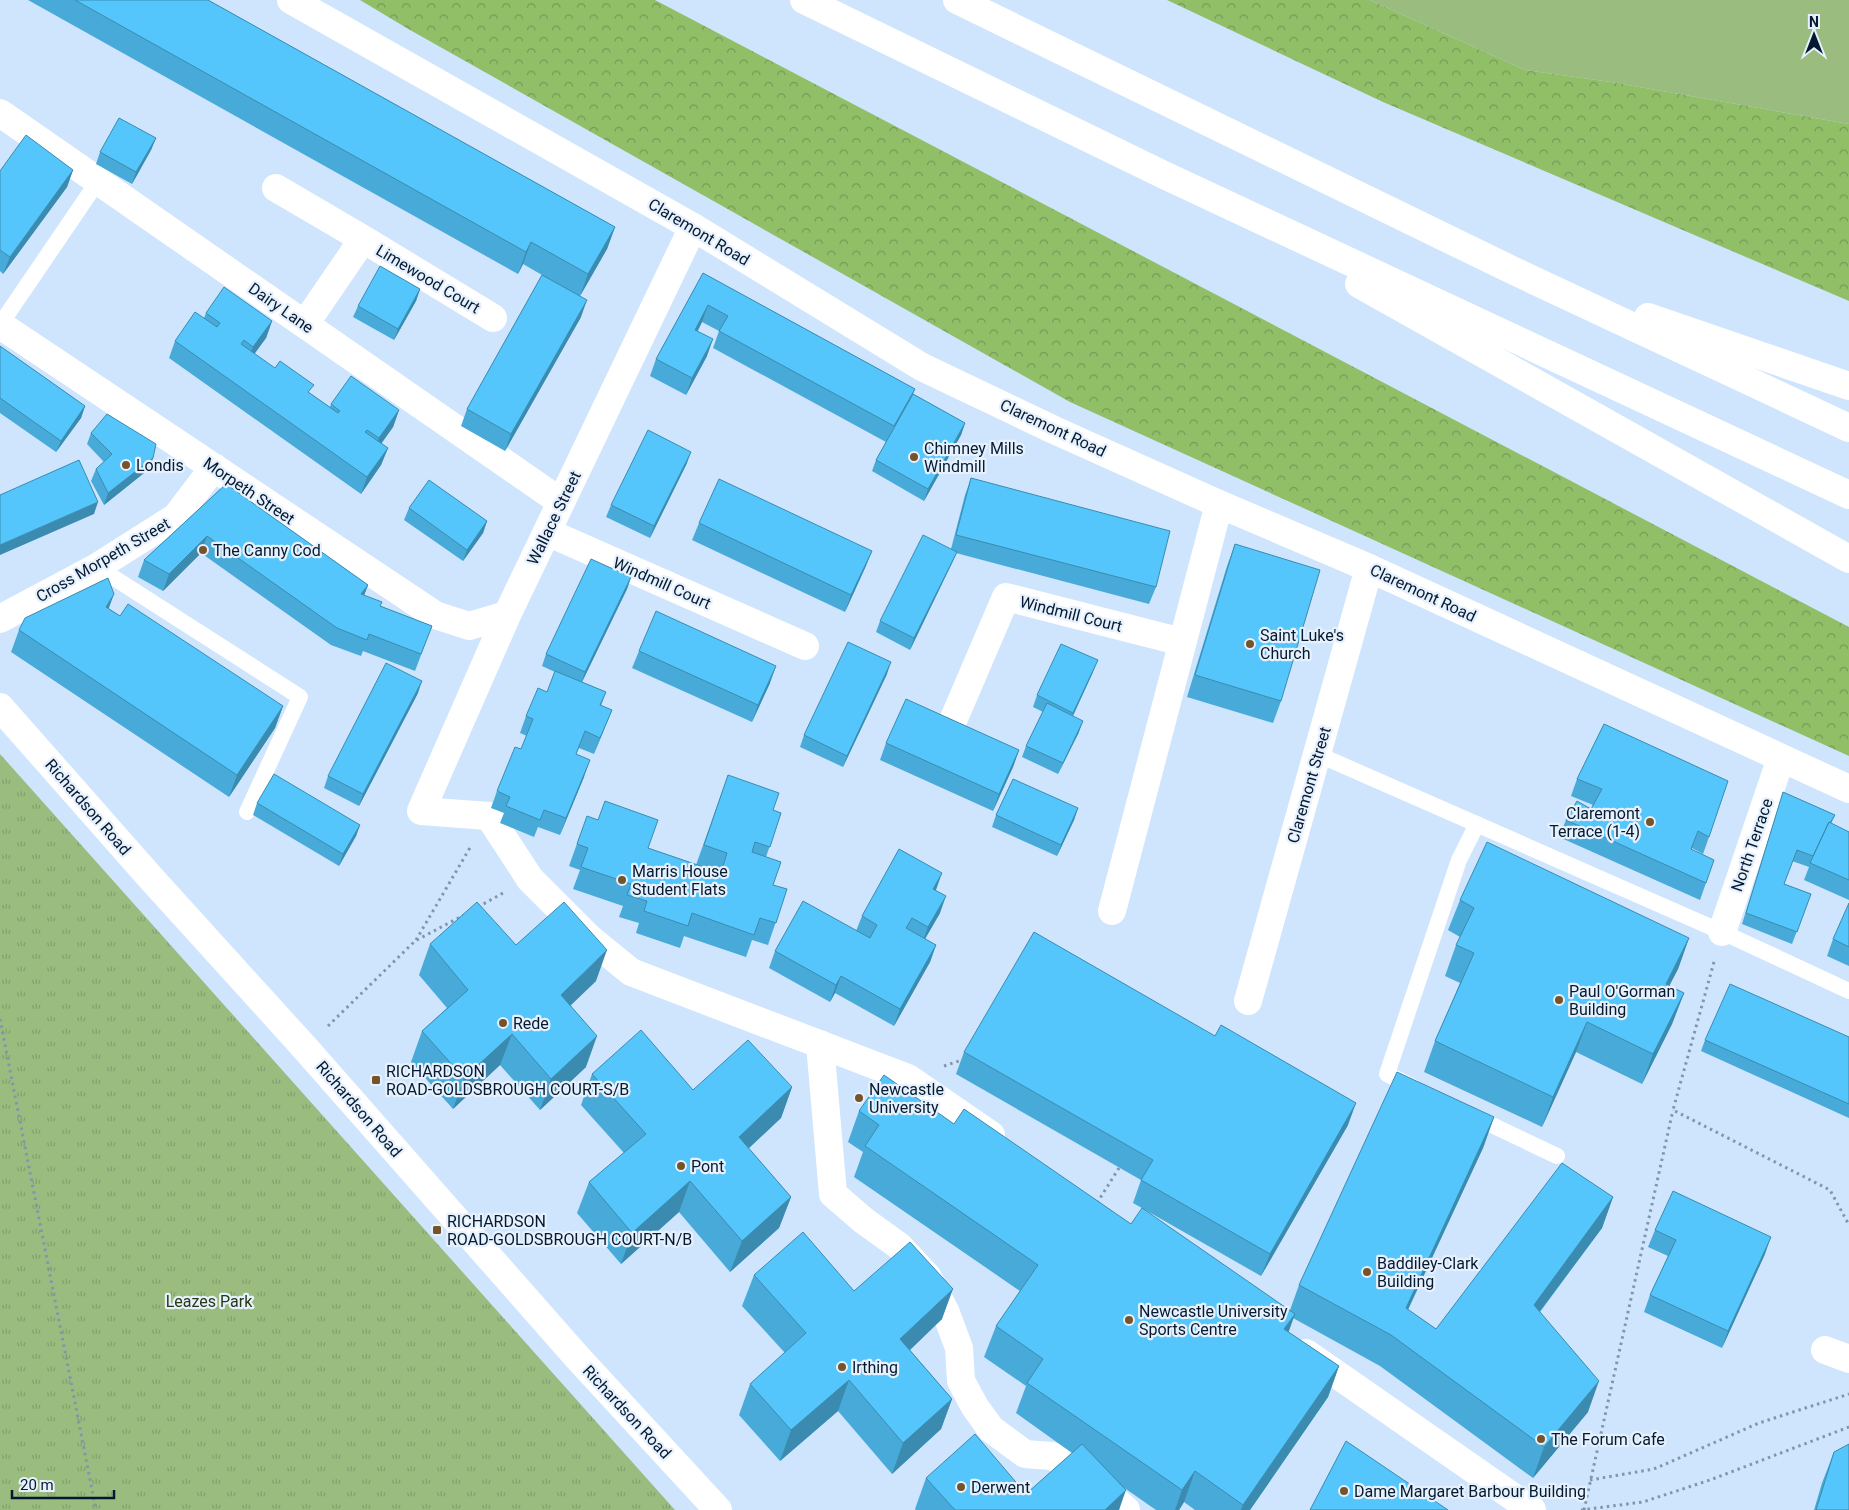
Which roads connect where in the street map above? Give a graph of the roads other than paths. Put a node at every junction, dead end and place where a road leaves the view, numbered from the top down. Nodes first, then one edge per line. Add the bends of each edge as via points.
1 (291, 0) edge
2 (804, 0) edge
3 (957, 0) edge
4 (4, 124) edge
5 (1164, 175) junction
6 (98, 182) junction
7 (276, 188) dead end
8 (693, 227) junction
9 (363, 239) junction
10 (1514, 271) junction
11 (493, 318) dead end
12 (304, 324) junction
13 (0, 325) edge
14 (1849, 386) edge
15 (1849, 428) edge
16 (214, 467) junction
17 (1849, 495) edge
18 (561, 502) junction
19 (1219, 504) junction
20 (547, 532) junction
21 (1849, 559) edge
22 (97, 566) junction
23 (1369, 568) junction
24 (507, 615) junction
25 (0, 619) edge
26 (1182, 642) junction
27 (805, 646) dead end
28 (0, 707) edge
29 (952, 723) edge
30 (1317, 754) junction
31 (1782, 758) junction
32 (1849, 789) edge
33 (247, 812) dead end
34 (1477, 824) junction
35 (1112, 912) dead end
36 (1722, 932) junction
37 (1849, 991) edge
38 (1248, 1001) dead end
39 (820, 1044) junction
40 (1432, 1096) edge
41 (1458, 1108) edge
42 (1015, 1152) edge
43 (1557, 1156) dead end
44 (1286, 1339) edge
45 (718, 1510) edge
46 (1126, 1510) edge
47 (1532, 1510) edge

1 - 8 main road, Claremont Road
2 - 5 main road
3 - 10 main road
4 - 6 main road, Dairy Lane
5 - 17 main road
5 - 21 main road
6 - 12 main road, Dairy Lane
6 - 13 lane
7 - 9 main road, Limewood Court
8 - 18 main road, Wallace Street
8 - 19 main road, Claremont Road via 922,367
9 - 11 main road, Limewood Court
9 - 12 main road, Limewood Court
10 - 14 main road
10 - 15 main road
12 - 18 main road, Dairy Lane
13 - 16 main road, Morpeth Street
16 - 22 main road, Cross Morpeth Street via 176,517
16 - 24 main road, Morpeth Street via 435,615 469,626
18 - 20 main road, Wallace Street
19 - 23 main road, Claremont Road
19 - 26 main road
20 - 24 main road, Wallace Street
20 - 27 main road, Windmill Court
22 - 25 main road, Cross Morpeth Street
22 - 33 lane via 300,697
23 - 30 main road, Claremont Street
23 - 31 main road, Claremont Road
24 - 39 main road, Wallace Street via 420,811 489,816 530,879 587,936 632,972
26 - 29 main road, Windmill Court via 1006,597
26 - 35 main road
28 - 45 main road, Richardson Road via 577,1357
30 - 34 lane
30 - 38 main road, Claremont Street
31 - 32 main road, Claremont Road
31 - 36 main road, North Terrace
34 - 36 lane
34 - 40 lane via 1459,860 1387,1074
36 - 37 lane
39 - 42 main road via 908,1078
39 - 46 main road via 834,1194 899,1246 927,1276 959,1348 961,1381 991,1430 1025,1454 1052,1456 1073,1467
41 - 43 lane
44 - 47 main road

